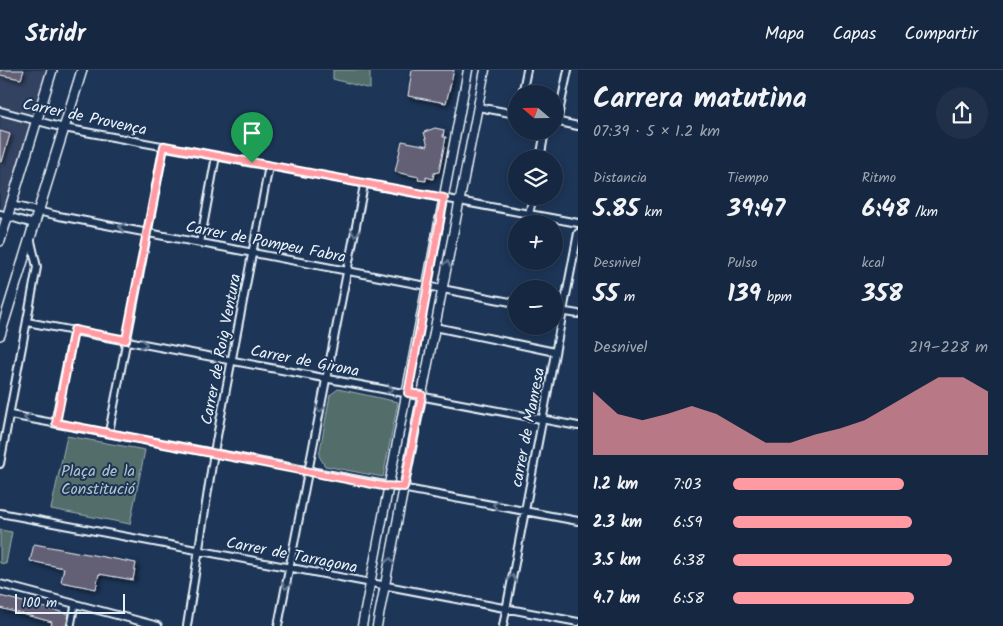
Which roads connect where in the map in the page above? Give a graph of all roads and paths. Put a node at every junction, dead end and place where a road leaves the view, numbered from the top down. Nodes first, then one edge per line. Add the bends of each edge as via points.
1 (52, 70) edge
2 (82, 70) edge
3 (468, 70) edge
4 (485, 70) edge
5 (527, 70) edge
6 (568, 70) edge
7 (524, 85) edge
8 (563, 92) edge
9 (478, 107) junction
10 (0, 111) edge
11 (508, 113) edge
12 (36, 122) junction
13 (563, 123) edge
14 (578, 126) edge
15 (64, 128) junction
16 (164, 146) junction
17 (216, 156) junction
18 (269, 166) junction
19 (364, 185) junction
20 (444, 198) junction
21 (460, 201) junction
22 (11, 205) junction
23 (531, 205) edge
24 (38, 212) junction
25 (529, 214) junction
26 (4, 215) edge
27 (578, 223) edge
28 (34, 224) junction
29 (147, 232) junction
30 (578, 233) edge
31 (30, 236) junction
32 (0, 241) edge
33 (200, 243) junction
34 (252, 253) junction
35 (348, 270) junction
36 (427, 286) junction
37 (442, 288) junction
38 (508, 301) edge
39 (563, 311) joint
40 (578, 314) edge
41 (3, 315) edge
42 (28, 322) junction
43 (435, 326) junction
44 (74, 330) junction
45 (0, 335) edge
46 (558, 335) edge
47 (126, 340) junction
48 (555, 352) junction
49 (233, 360) junction
50 (327, 378) junction
51 (408, 393) junction
52 (422, 395) junction
53 (10, 415) junction
54 (542, 419) junction
55 (56, 423) junction
56 (578, 426) edge
57 (109, 432) junction
58 (214, 452) junction
59 (0, 464) edge
60 (308, 470) junction
61 (389, 485) junction
62 (404, 487) junction
63 (525, 511) junction
64 (0, 513) edge
65 (578, 520) edge
66 (200, 550) junction
67 (290, 567) junction
68 (369, 583) junction
69 (0, 584) edge
70 (385, 586) junction
71 (75, 604) junction
72 (506, 608) junction
73 (578, 622) edge
74 (71, 626) edge
75 (158, 626) edge
76 (187, 626) edge
77 (278, 626) edge
78 (362, 626) edge
79 (377, 626) edge
80 (503, 626) edge

1 - 12 main road
2 - 15 main road
3 - 20 street
4 - 9 street
5 - 7 street
6 - 8 street
9 - 11 street
9 - 21 street
10 - 12 street, Carrer de Provença
12 - 15 street, Carrer de Provença
12 - 22 main road
13 - 14 street
15 - 16 street, Carrer de Provença
15 - 24 main road
16 - 17 street, Carrer de Provença
16 - 29 street
17 - 18 street, Carrer de Provença
17 - 33 street
18 - 19 street, Carrer de Provença
18 - 34 street, Carrer de Roig Ventura
19 - 20 street, Carrer de Provença
19 -> 35 street
20 - 21 street, Carrer de Provença
20 - 36 street
21 - 25 street, Carrer de Provença
37 -> 21 street
22 - 24 street, Carrer de Pompeu Fabra
22 - 26 main road
23 - 25 street
24 - 28 main road
29 -> 24 street, Carrer de Pompeu Fabra
25 - 27 street, Carrer de Provença
26 - 28 street
26 - 32 main road
28 - 31 main road
29 - 33 street, Carrer de Pompeu Fabra
29 - 47 street
30 - 39 street, carrer de Manresa
31 - 41 main road
31 - 42 street via 37,267
33 - 34 street, Carrer de Pompeu Fabra
34 - 35 street, Carrer de Pompeu Fabra
34 - 49 street, Carrer de Roig Ventura
35 - 36 street, Carrer de Pompeu Fabra
35 - 50 street
36 - 37 street, Carrer de Pompeu Fabra
36 - 51 street
37 - 38 street, Carrer de Pompeu Fabra
37 - 43 street
39 - 40 street
41 - 45 main road
42 - 44 street, Carrer de Girona
42 - 53 street
43 - 48 street
43 - 52 street
44 - 47 street, Carrer de Girona
44 - 55 street
46 - 48 street, carrer de Manresa
47 -> 49 street, Carrer de Girona
47 - 57 street
48 - 54 street, carrer de Manresa
49 - 50 street, Carrer de Girona
49 - 58 street, Carrer de Roig Ventura
50 -> 51 street, Carrer de Girona
50 -> 60 street
51 - 52 street, Carrer de Girona
51 - 61 street
52 - 54 street, Carrer de Girona
52 - 62 street
55 -> 53 street
53 - 59 street
54 - 56 street, Carrer de Girona
54 - 63 street, carrer de Manresa
55 - 57 street
57 - 58 street
58 - 60 street
58 - 66 street, Carrer de Roig Ventura
60 - 61 street
60 - 67 street
61 - 62 street
61 - 68 street
63 -> 62 street
70 -> 62 street
63 - 65 street
72 -> 63 street, carrer de Manresa
64 - 66 street, Carrer de Tarragona
66 - 67 street, Carrer de Tarragona
66 - 76 street, Carrer de Roig Ventura
67 - 68 street, Carrer de Tarragona
67 -> 77 street
68 - 70 street, Carrer de Tarragona
68 - 78 street
69 - 71 street
70 - 72 street, Carrer de Tarragona
70 - 79 street
71 - 74 street
71 - 75 street
72 - 73 street, Carrer de Tarragona
72 - 80 street, carrer de Manresa

